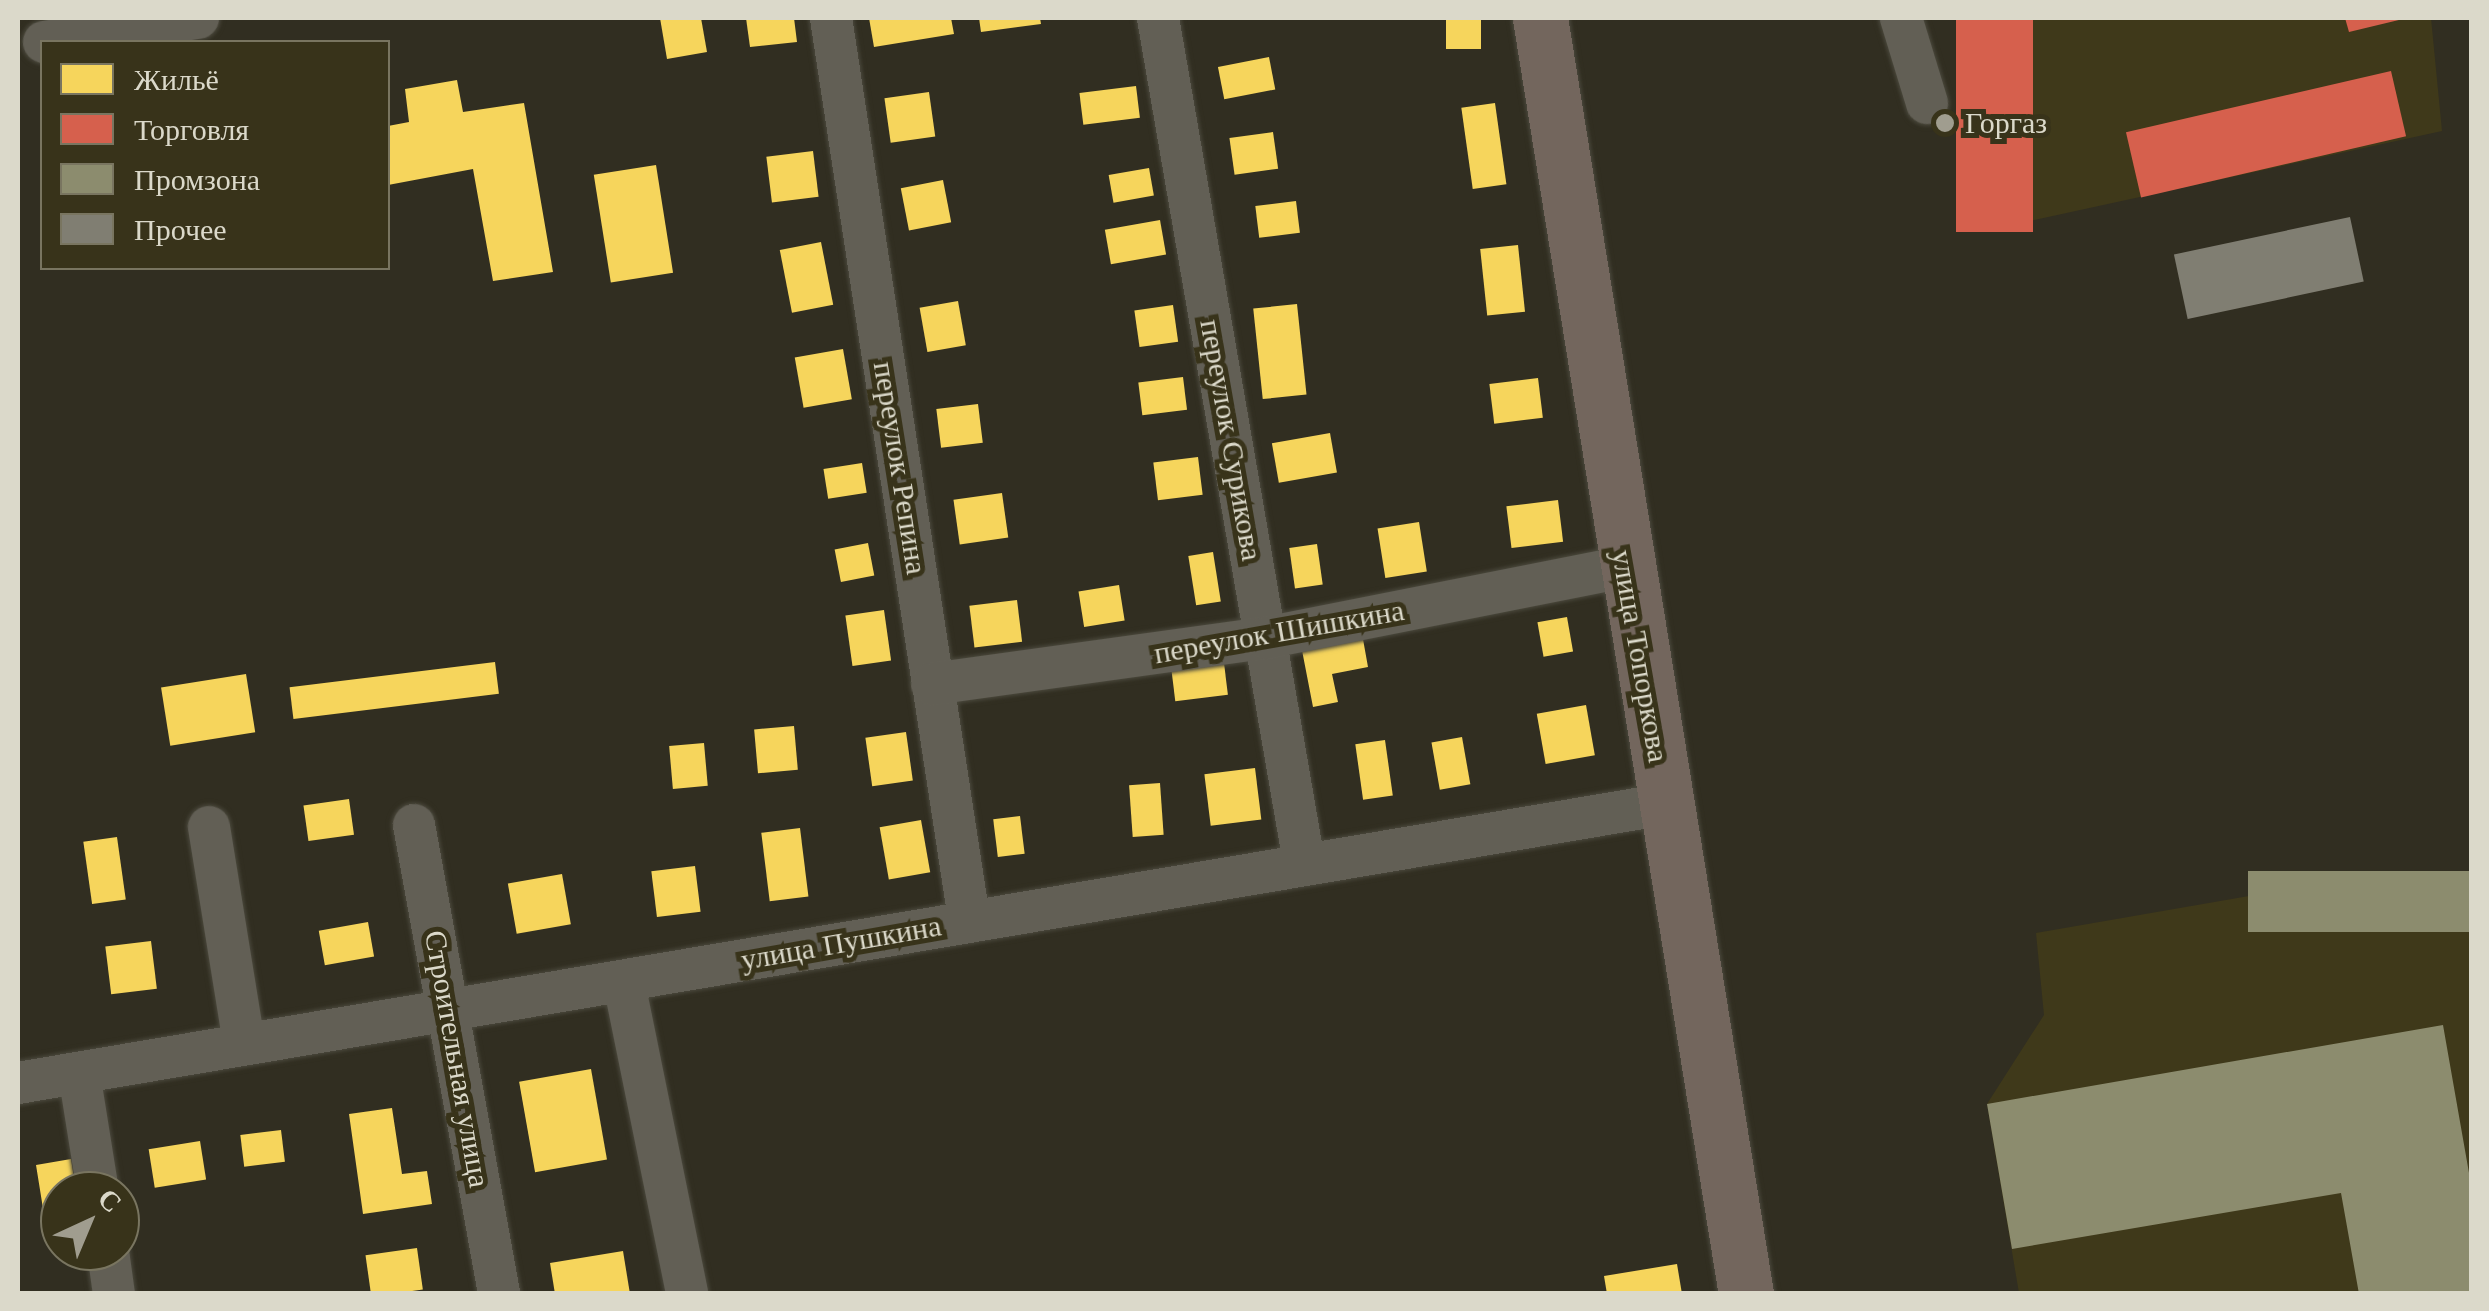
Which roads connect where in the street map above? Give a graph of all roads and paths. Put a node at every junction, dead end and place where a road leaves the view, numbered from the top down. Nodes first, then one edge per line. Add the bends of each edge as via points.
1 (198, 18) edge
2 (831, 18) edge
3 (1158, 18) edge
4 (1540, 18) edge
5 (1901, 18) edge
6 (62, 40) edge
7 (1927, 103) dead end
8 (1624, 567) junction
9 (1266, 638) junction
10 (932, 684) junction
11 (1665, 804) junction
12 (414, 824) dead end
13 (210, 826) dead end
14 (1304, 862) junction
15 (969, 919) junction
16 (624, 982) junction
17 (451, 1014) junction
18 (244, 1044) junction
19 (78, 1073) junction
20 (18, 1083) edge
21 (95, 1171) edge
22 (499, 1294) edge
23 (687, 1294) edge
24 (1746, 1294) edge

1 - 6 street
2 - 10 street, переулок Репина
3 - 9 street, переулок Сурикова
4 - 8 highway, улица Топоркова
5 - 7 street
8 - 9 street, переулок Шишкина
8 - 11 highway, улица Топоркова
9 - 10 street, переулок Шишкина
9 - 14 street, переулок Сурикова
10 - 15 street, переулок Репина
11 - 14 street, улица Пушкина
11 - 24 highway, улица Топоркова
12 - 17 street, Строительная улица
13 - 18 street
14 - 15 street, улица Пушкина
15 - 16 street, улица Пушкина
16 - 17 street, улица Пушкина
16 - 23 street
17 - 18 street, улица Пушкина
17 - 22 street, Строительная улица
18 - 19 street, улица Пушкина
19 - 20 street, улица Пушкина
19 - 21 street

